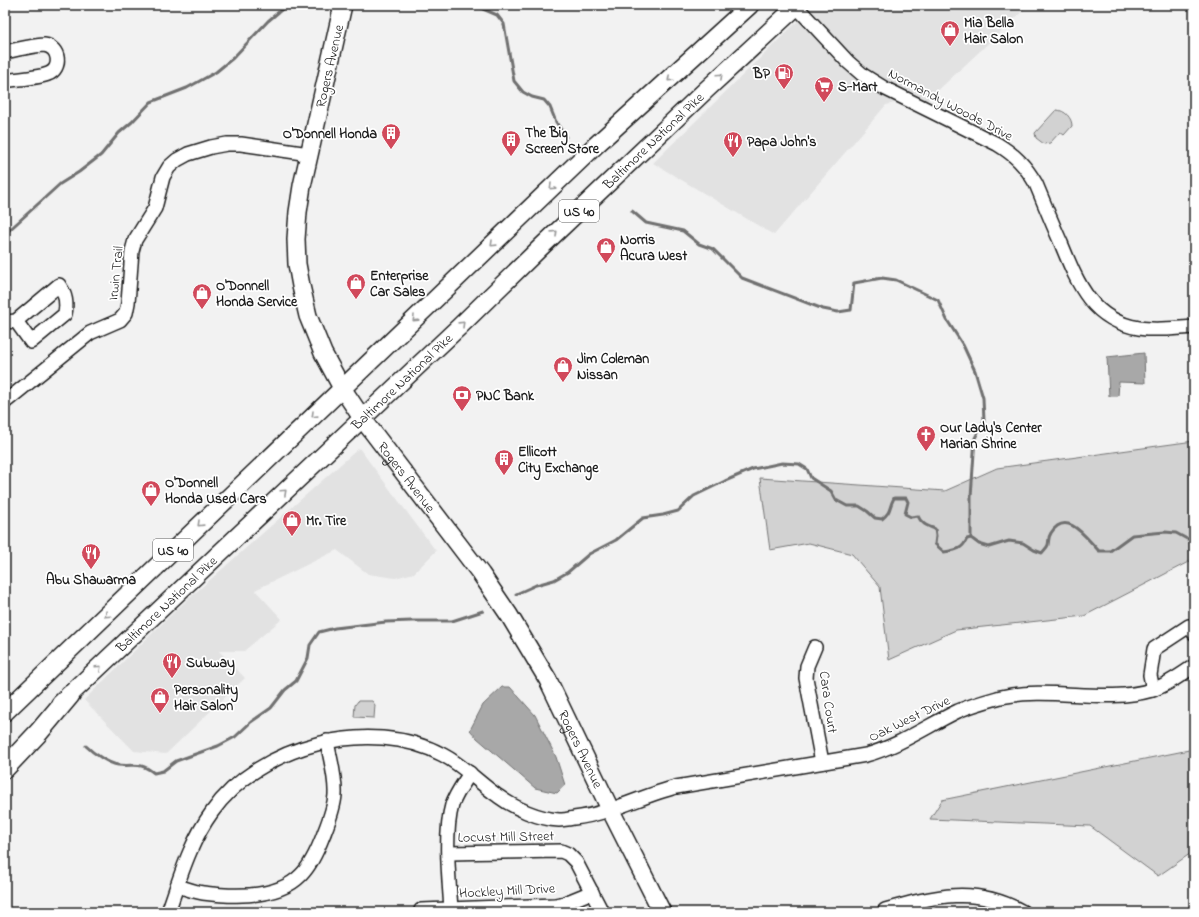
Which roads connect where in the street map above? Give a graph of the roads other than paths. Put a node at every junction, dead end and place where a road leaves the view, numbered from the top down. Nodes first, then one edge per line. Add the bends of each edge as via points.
1 (343, 5) edge
2 (750, 5) edge
3 (796, 5) edge
4 (5, 52) edge
5 (5, 81) edge
6 (309, 154) junction
7 (1194, 327) edge
8 (342, 388) junction
9 (5, 402) edge
10 (362, 418) junction
11 (1194, 633) edge
12 (815, 647) dead end
13 (1194, 666) edge
14 (44, 674) junction
15 (1153, 690) junction
16 (70, 695) junction
17 (5, 698) edge
18 (5, 712) edge
19 (327, 741) junction
20 (5, 756) edge
21 (822, 762) junction
22 (5, 768) edge
23 (470, 773) junction
24 (611, 811) junction
25 (449, 853) junction
26 (177, 886) junction
27 (592, 892) junction
28 (450, 909) junction
29 (421, 910) dead end
30 (885, 910) dead end
31 (168, 912) edge
32 (602, 912) edge
33 (662, 912) edge
34 (1023, 912) edge

1 - 6 main road, Rogers Avenue
2 -> 8 main road, US 40 via 596,146
3 - 7 street, Normandy Woods Drive via 863,75 997,144 1021,162 1036,184 1076,280 1087,296 1108,316 1140,328
10 -> 3 main road, Baltimore National Pike / US 40
4 - 5 street via 44,45 52,48 58,58 54,69 48,74
6 - 8 main road, Rogers Avenue via 298,212 296,239 299,279 314,334
6 - 9 street, Irwin Trail via 227,144 188,154 177,160 163,177 155,208 135,240 126,313 120,320 90,332
8 - 10 main road, Rogers Avenue
8 -> 14 main road, US 40
16 -> 10 main road, Baltimore National Pike / US 40
10 - 24 main road, Rogers Avenue via 481,574 509,615 548,680
11 - 15 street via 1189,626 1154,649 1150,674
12 - 21 street, Cara Court via 807,666 806,678
13 - 15 street, Oak West Drive
14 - 17 main road
14 - 18 main road, US 40
15 - 21 street, Oak West Drive via 1121,696 1054,692 1003,697 958,711 884,750
16 - 20 main road, Baltimore National Pike / US 40
16 - 22 highway
19 - 23 street, Oak West Drive via 390,738 414,743 443,755
19 - 26 street, Oak West Drive via 274,759 253,772 221,800 189,851
19 - 26 street via 335,794 321,843 302,875 280,889 264,894 202,893
21 - 24 street, Oak West Drive via 676,787 659,791
23 - 24 street, Oak West Drive via 498,797 530,814 559,820
23 - 25 street via 458,791 449,819
24 - 33 main road, Rogers Avenue
25 - 27 street, Locust Mill Street via 561,851 576,862
25 - 28 street
26 - 31 street, Oak West Drive
27 - 28 street, Hockley Mill Drive via 555,905
27 - 32 street, Locust Mill Street
28 - 29 street, Hockley Mill Drive
30 - 34 street via 926,898 964,895 983,897

